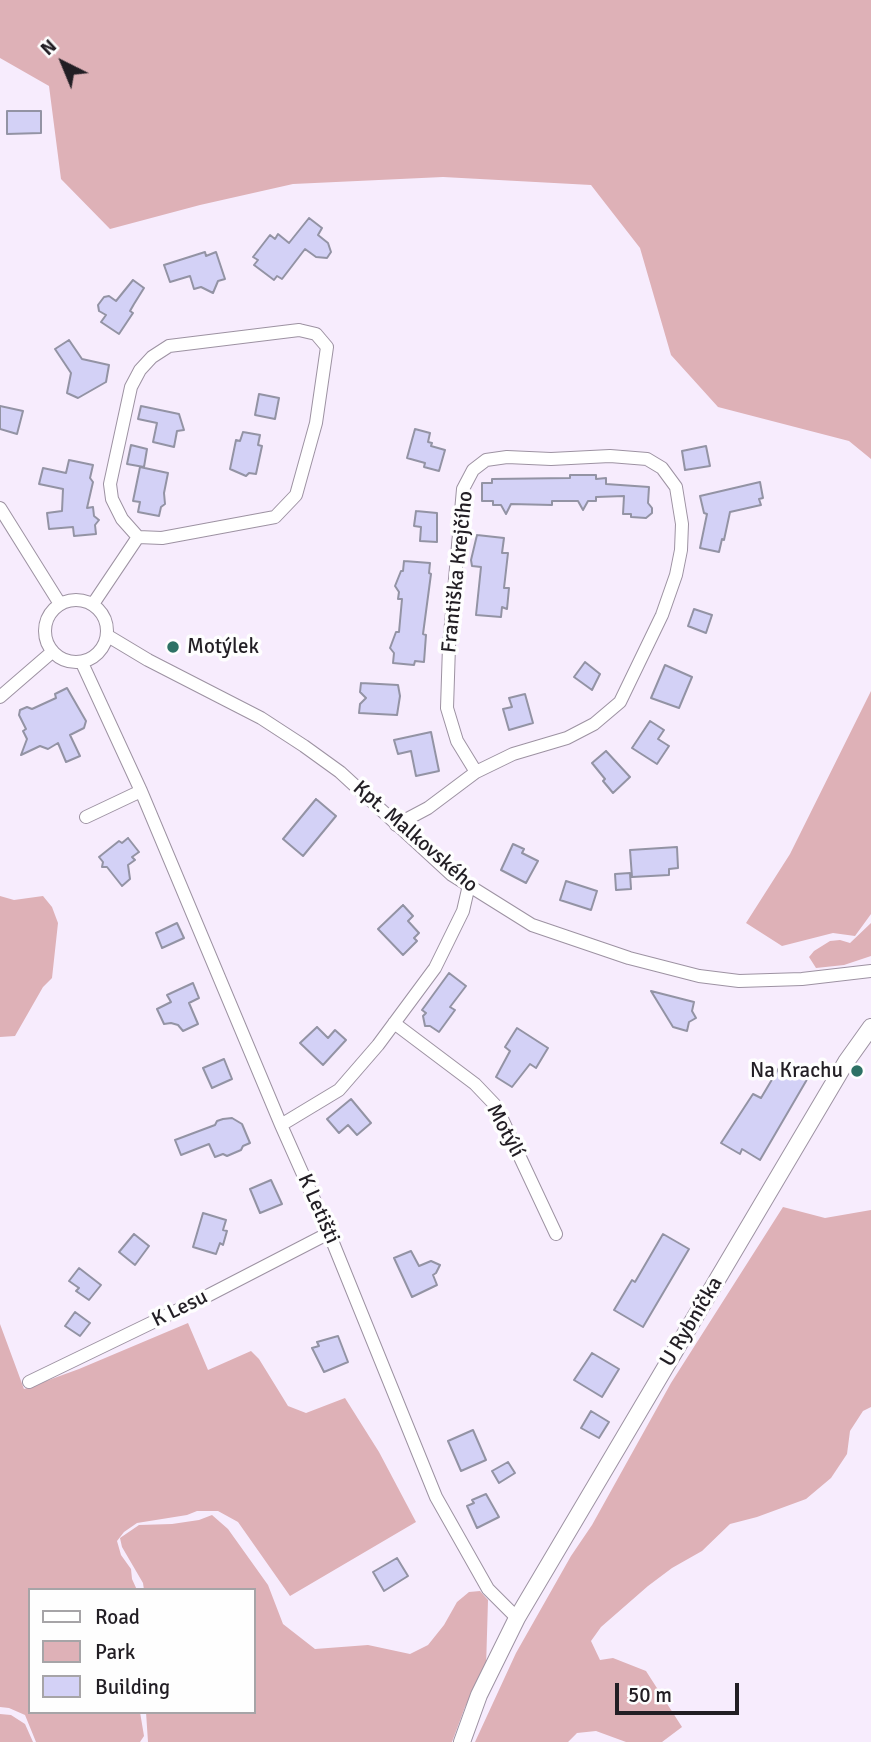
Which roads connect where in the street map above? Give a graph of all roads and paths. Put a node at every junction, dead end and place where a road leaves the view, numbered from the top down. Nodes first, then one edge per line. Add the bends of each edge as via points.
1 (0, 508) edge
2 (138, 537) junction
3 (60, 604) junction
4 (93, 604) junction
5 (108, 636) junction
6 (52, 653) junction
7 (82, 663) junction
8 (0, 697) edge
9 (476, 772) junction
10 (141, 791) junction
11 (86, 817) dead end
12 (396, 825) junction
13 (469, 885) junction
14 (871, 971) edge
15 (394, 1023) junction
16 (871, 1027) edge
17 (281, 1125) junction
18 (329, 1233) junction
19 (556, 1234) dead end
20 (29, 1382) dead end
21 (517, 1618) junction
22 (462, 1742) edge

1 - 3 street
2 - 2 street via 122,519 110,484 131,387 146,363 169,346 299,330 316,334 327,347 316,423 296,495 275,517 162,538
2 - 4 street
3 - 4 street via 77,599
3 - 6 street via 47,618 44,636
4 - 5 street via 105,618
5 - 7 street via 99,653
5 - 12 street, Kpt. Malkovského via 304,746 340,772
6 - 7 street via 66,662
6 - 8 street
7 - 10 street, K Letišti
9 - 9 street, Františka Krejčího via 457,741 447,709 463,489 473,470 486,460 507,457 647,459 662,468 676,487 681,550 662,615 620,702 594,724 567,738 513,754
9 - 12 street, Františka Krejčího via 428,808
10 - 11 street
10 - 17 street, K Letišti
12 - 13 street, Kpt. Malkovského
13 - 14 street, Kpt. Malkovského via 532,925 699,976 739,981
13 - 15 street via 463,911 435,968
15 - 17 street via 339,1090
15 - 19 street, Motýlí via 475,1084 496,1106
16 - 21 street, U Rybníčka
17 - 18 street, K Letišti
18 - 20 street, K Lesu
18 - 21 street, K Letišti via 436,1497 488,1589
21 - 22 street via 479,1695

